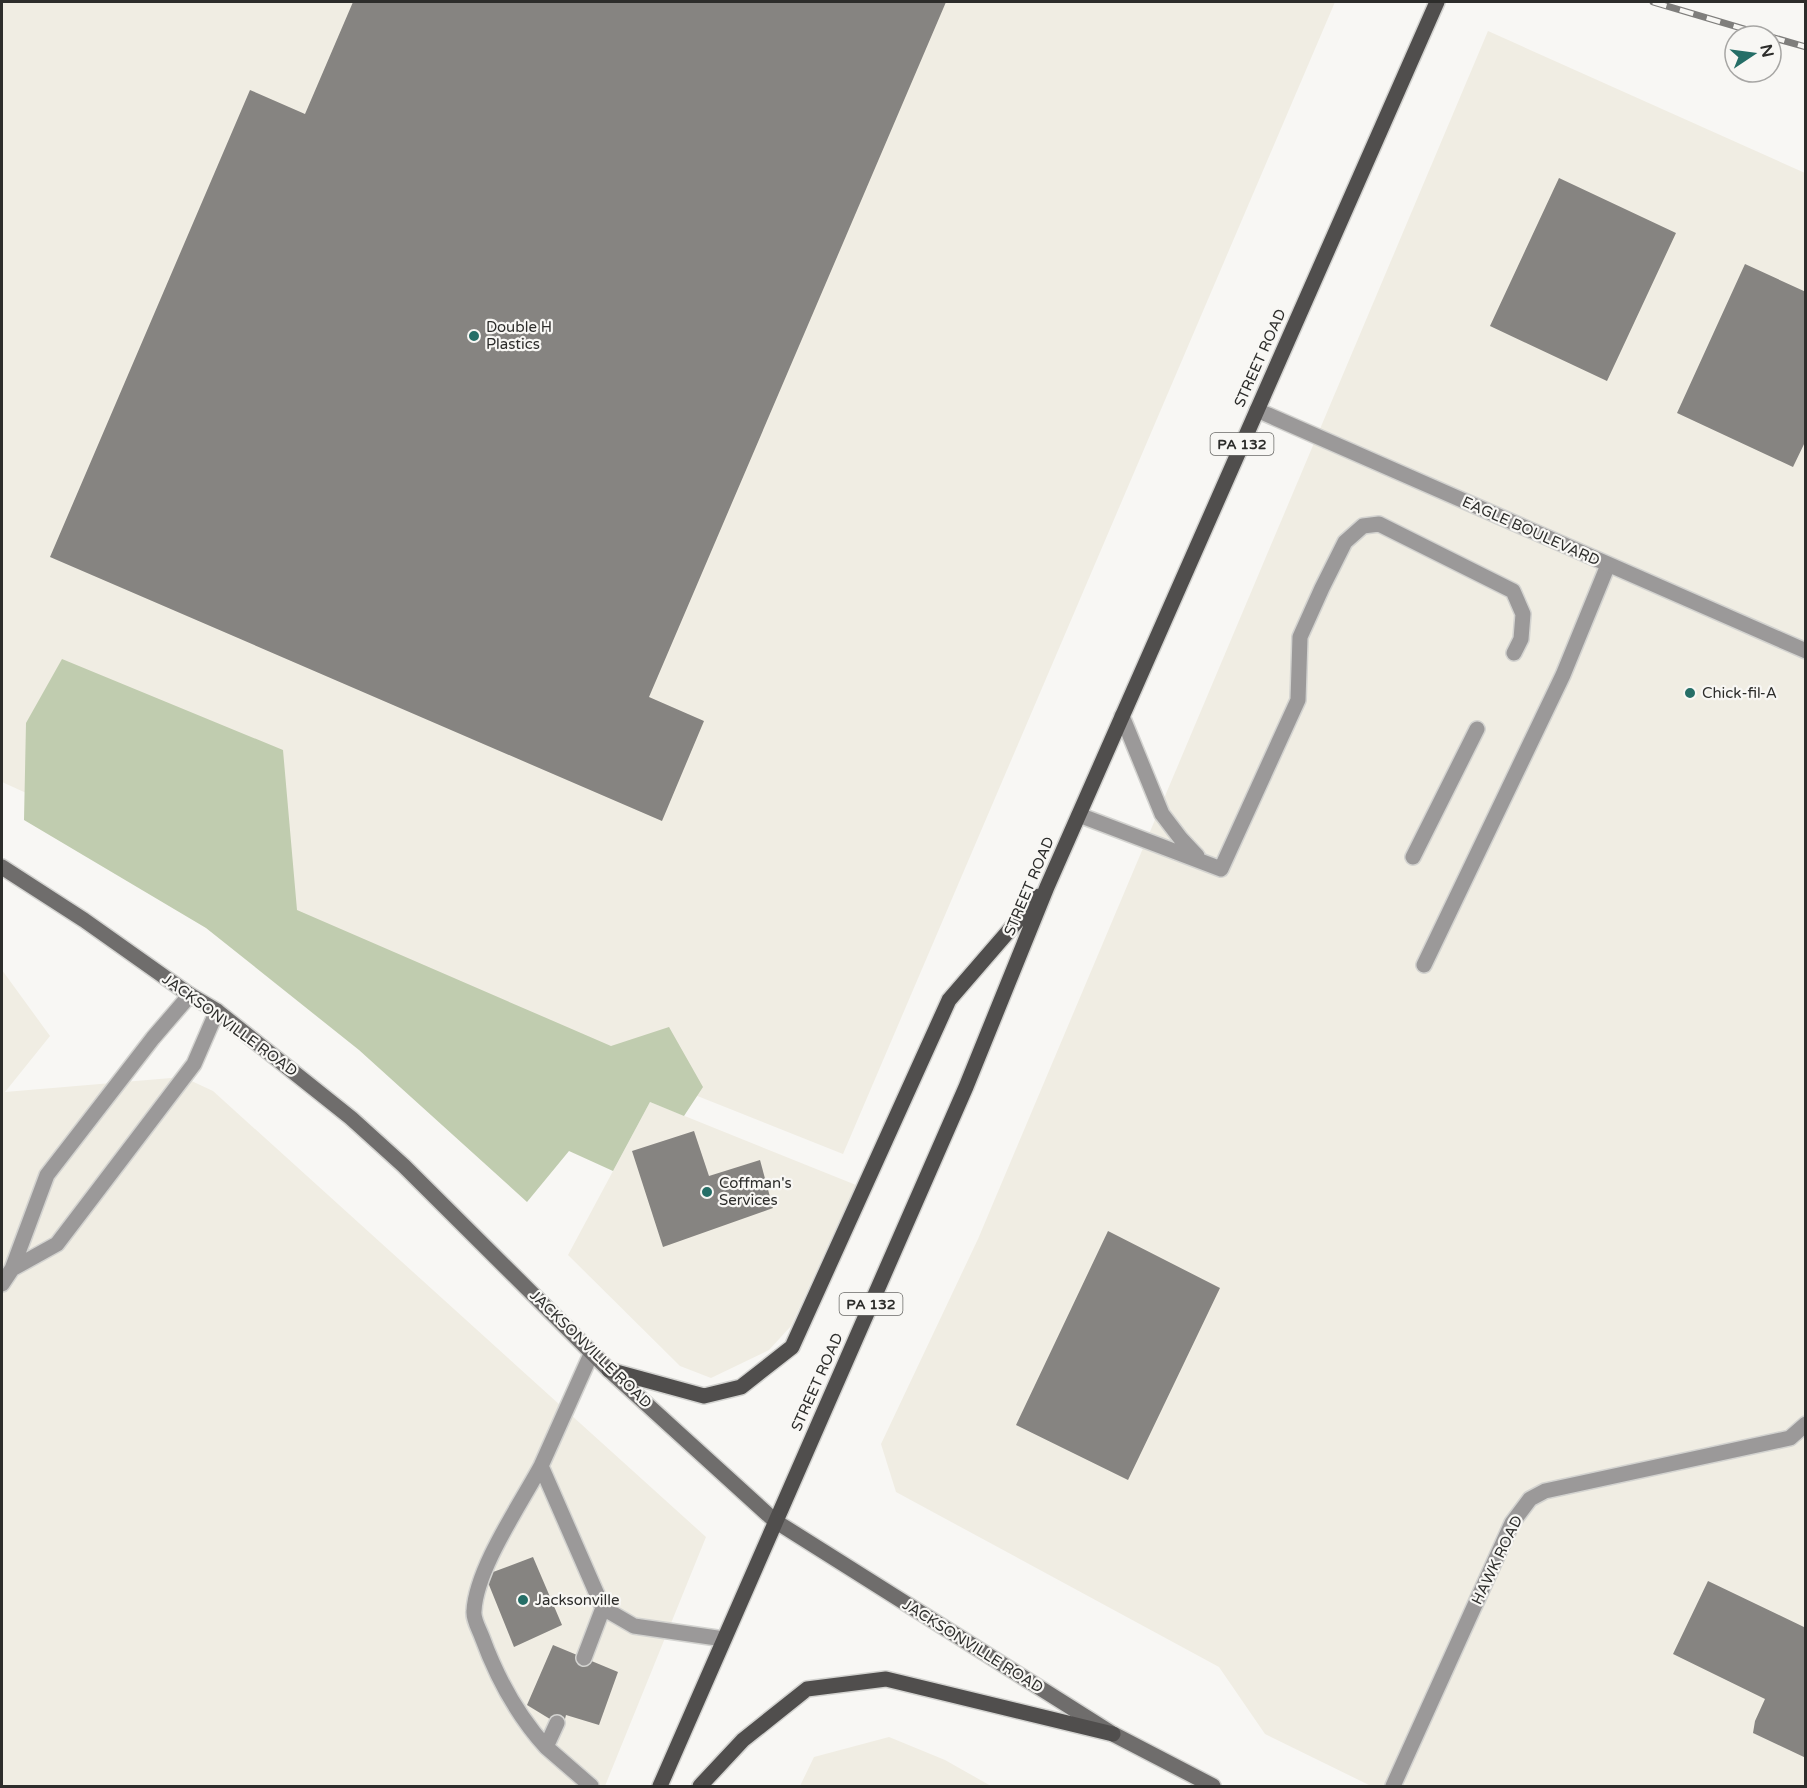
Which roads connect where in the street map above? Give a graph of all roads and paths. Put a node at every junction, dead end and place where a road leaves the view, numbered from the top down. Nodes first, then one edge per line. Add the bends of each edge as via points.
1 (1437, 2) edge
2 (1257, 410) junction
3 (1608, 565) junction
4 (1806, 651) edge
5 (1514, 653) dead end
6 (1122, 716) junction
7 (1477, 729) dead end
8 (1079, 815) junction
9 (1413, 857) dead end
10 (1202, 860) junction
11 (2, 867) edge
12 (1047, 887) junction
13 (1425, 964) dead end
14 (190, 995) junction
15 (217, 1011) junction
16 (12, 1269) junction
17 (2, 1284) edge
18 (592, 1352) junction
19 (609, 1370) junction
20 (1806, 1424) edge
21 (541, 1466) junction
22 (775, 1521) junction
23 (603, 1608) junction
24 (724, 1639) junction
25 (584, 1658) dead end
26 (557, 1723) dead end
27 (1113, 1734) junction
28 (546, 1747) junction
29 (591, 1786) edge
30 (660, 1786) edge
31 (700, 1786) edge
32 (1213, 1786) edge
33 (1393, 1786) edge

1 - 2 main road, STREET ROAD / PA 132
2 - 3 street, EAGLE BOULEVARD
2 - 6 main road, STREET ROAD / PA 132
3 - 4 street, EAGLE BOULEVARD
3 - 13 street via 1563,675
5 - 10 street via 1521,639 1523,614 1513,591 1379,524 1363,526 1345,542 1300,637 1298,700 1221,869
6 - 8 main road, STREET ROAD / PA 132
6 - 10 street via 1162,814
7 - 9 street
8 - 10 street
8 - 12 main road, STREET ROAD / PA 132
11 - 14 main road, JACKSONVILLE ROAD
12 - 19 main road via 949,1000 792,1347 741,1387 704,1396
12 - 22 main road, STREET ROAD / PA 132 via 966,1087
14 - 15 main road, JACKSONVILLE ROAD
14 - 16 street via 46,1175
15 - 16 street via 194,1064 57,1245
15 - 18 main road, JACKSONVILLE ROAD via 311,1085 404,1166
16 - 17 street
18 - 19 main road, JACKSONVILLE ROAD
18 - 21 street
19 - 22 main road, JACKSONVILLE ROAD
20 - 33 street, HAWK ROAD via 1790,1438 1545,1491 1530,1499 1512,1523
21 - 23 street
21 - 28 street via 482,1573 473,1613 508,1695
22 - 24 main road, STREET ROAD / PA 132
22 - 27 main road, JACKSONVILLE ROAD
23 - 24 street via 634,1626
23 - 25 street
24 - 30 main road, STREET ROAD / PA 132
26 - 28 street
27 - 31 main road via 886,1679 818,1687 807,1689 743,1740
27 - 32 main road, JACKSONVILLE ROAD
28 - 29 street

